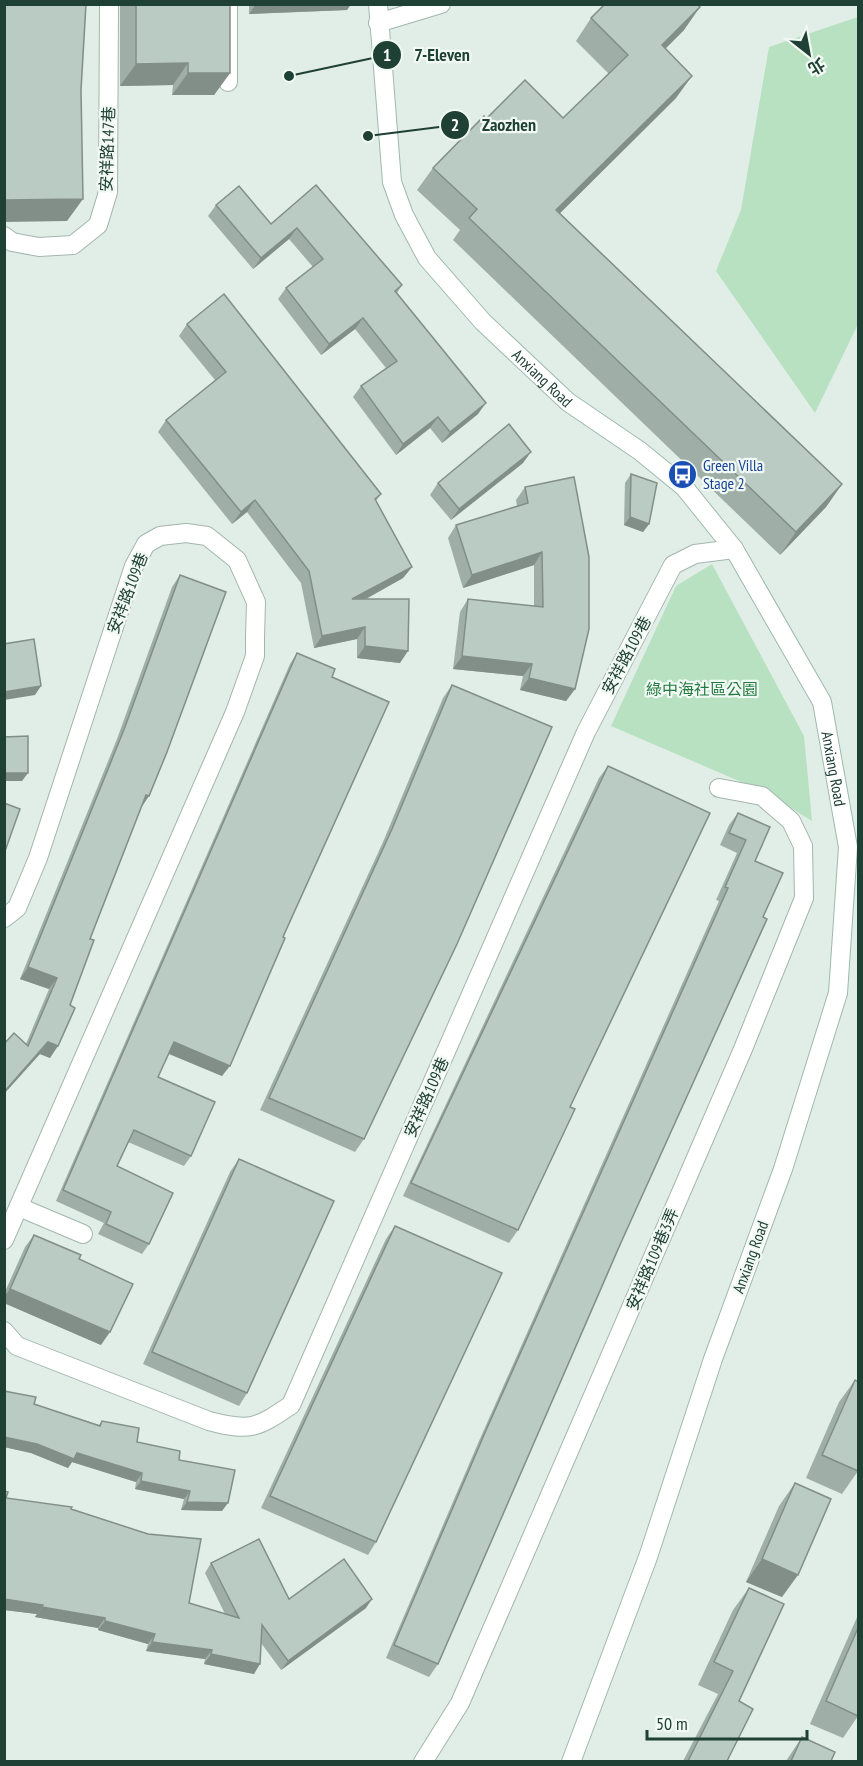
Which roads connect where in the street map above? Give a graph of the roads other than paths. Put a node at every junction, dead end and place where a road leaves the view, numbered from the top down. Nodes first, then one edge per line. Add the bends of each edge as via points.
1 (109, 4) edge
2 (228, 4) edge
3 (441, 4) edge
4 (378, 14) edge
5 (228, 82) edge
6 (4, 236) edge
7 (734, 549) junction
8 (719, 788) dead end
9 (4, 918) edge
10 (19, 1207) junction
11 (83, 1234) dead end
12 (4, 1240) edge
13 (4, 1331) edge
14 (423, 1761) edge
15 (571, 1761) edge

1 - 6 street, 安祥路147巷 via 108,192 98,225 73,244 39,247 12,242
2 - 5 street
3 - 4 street
4 - 7 street, Anxiang Road via 392,182 404,215 428,258 483,322 568,402 640,451 684,487
7 - 13 street, 安祥路109巷 via 695,554 673,565 596,713 291,1405 262,1425 233,1427 17,1346
7 - 15 street, Anxiang Road via 822,702 848,847 838,993 783,1169 713,1359 648,1557
8 - 14 street, 安祥路109巷3弄 via 762,796 790,821 803,846 804,898 743,1049 460,1703
9 - 10 street, 安祥路109巷 via 17,908 38,858 134,566 146,544 160,536 207,536 237,560 256,602 255,656 235,712
10 - 11 street
10 - 12 street, 安祥路109巷

